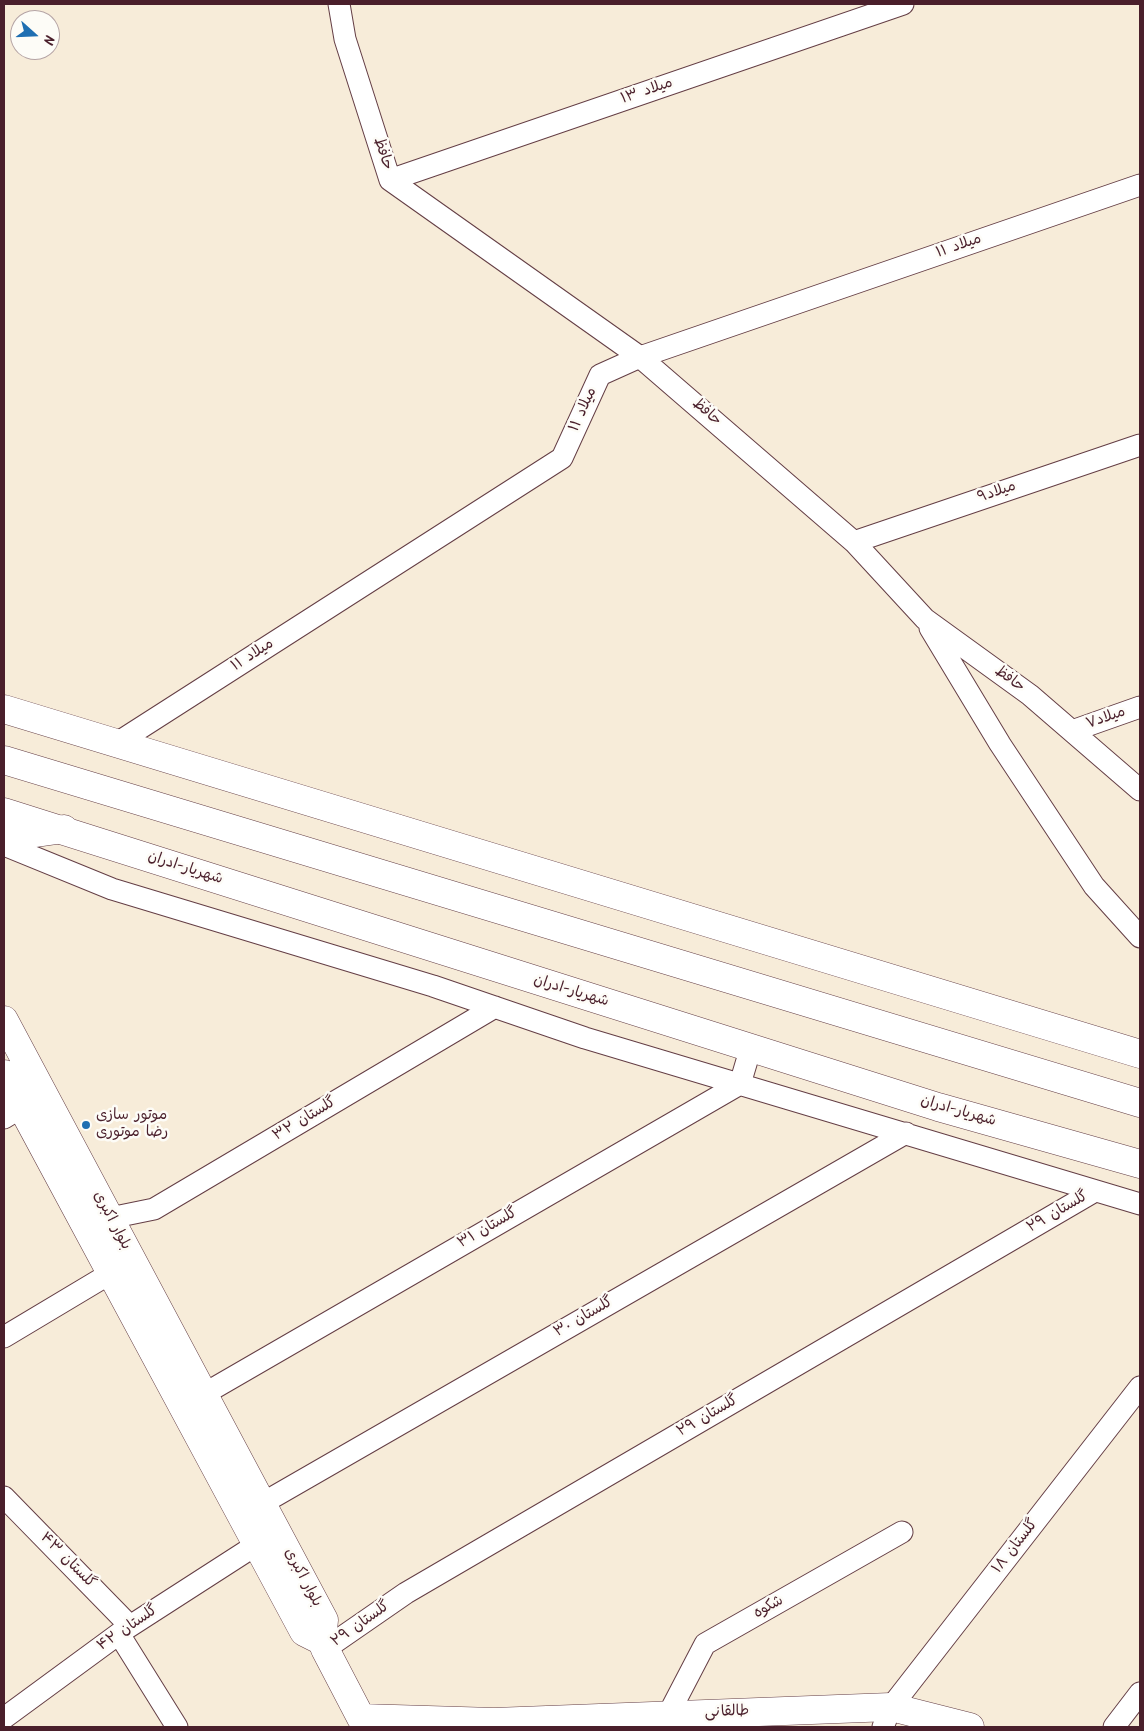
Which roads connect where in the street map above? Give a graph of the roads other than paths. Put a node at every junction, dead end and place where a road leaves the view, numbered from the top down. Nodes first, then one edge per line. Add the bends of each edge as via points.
1 (339, 4) edge
2 (903, 4) edge
3 (390, 180) junction
4 (1140, 185) edge
5 (640, 357) junction
6 (1140, 445) edge
7 (854, 542) junction
8 (925, 619) junction
9 (1140, 707) edge
10 (4, 709) edge
11 (1072, 731) junction
12 (117, 743) junction
13 (4, 760) edge
14 (1140, 790) edge
15 (4, 812) edge
16 (64, 830) junction
17 (4, 840) edge
18 (4, 845) edge
19 (1140, 937) edge
20 (495, 1007) junction
21 (4, 1020) edge
22 (751, 1047) junction
23 (1140, 1054) edge
24 (4, 1074) edge
25 (740, 1084) junction
26 (1140, 1103) edge
27 (13, 1112) edge
28 (906, 1133) junction
29 (1140, 1164) edge
30 (1095, 1191) junction
31 (1140, 1204) edge
32 (110, 1218) junction
33 (111, 1273) junction
34 (4, 1338) edge
35 (1140, 1387) edge
36 (204, 1394) junction
37 (4, 1497) edge
38 (262, 1503) junction
39 (902, 1532) dead end
40 (256, 1545) junction
41 (124, 1630) junction
42 (324, 1645) junction
43 (1140, 1693) edge
44 (668, 1715) junction
45 (887, 1717) edge
46 (4, 1718) edge
47 (355, 1723) edge
48 (493, 1725) edge
49 (177, 1727) edge
50 (970, 1727) edge
51 (1114, 1727) edge

1 - 3 street, حافظ via 345,39
2 - 3 street, میلاد ۱۳
3 - 5 street, حافظ
4 - 5 street, میلاد ۱۱
5 - 7 street, حافظ
5 - 12 street, میلاد ۱۱ via 600,375 562,458
6 - 7 street, میلاد۹
7 - 8 street, حافظ
8 - 11 street, حافظ via 1030,695
8 - 19 street via 1000,744 1094,886
9 - 11 street, میلاد۷
10 - 12 street
11 - 14 street, حافظ
12 - 23 street
13 - 26 street
15 - 16 street, شهریار-ادران
16 - 17 street
16 - 22 street, شهریار-ادران
18 - 20 street via 112,889
20 - 25 street via 585,1038
20 - 32 street, گلستان ۳۲ via 154,1209
21 - 32 street, بلوار اکبری
22 - 25 street
22 - 29 street, شهریار-ادران via 938,1107
24 - 27 street, بلوار اکبری
25 - 28 street
25 - 36 street, گلستان ۳۱
27 - 33 street, بلوار اکبری
28 - 30 street
28 - 38 street, گلستان ۳۰
30 - 31 street
30 - 42 street, گلستان ۲۹ via 406,1593
32 - 36 street, بلوار اکبری
33 - 34 street
33 - 40 street, بلوار اکبری
35 - 45 street, گلستان ۱۸
36 - 38 street, بلوار اکبری
37 - 41 street, گلستان ۴۳
38 - 42 street, بلوار اکبری via 324,1620
39 - 44 street, شکوه via 705,1644
40 - 41 street, گلستان ۴۲
40 - 42 street, بلوار اکبری via 304,1632
41 - 46 street, گلستان ۴۲
41 - 49 street, گلستان ۴۳
42 - 47 street
43 - 51 street
44 - 45 street, طالقانی
44 - 48 street, طالقانی
45 - 50 street, طالقانی
47 - 48 street, طالقانی

